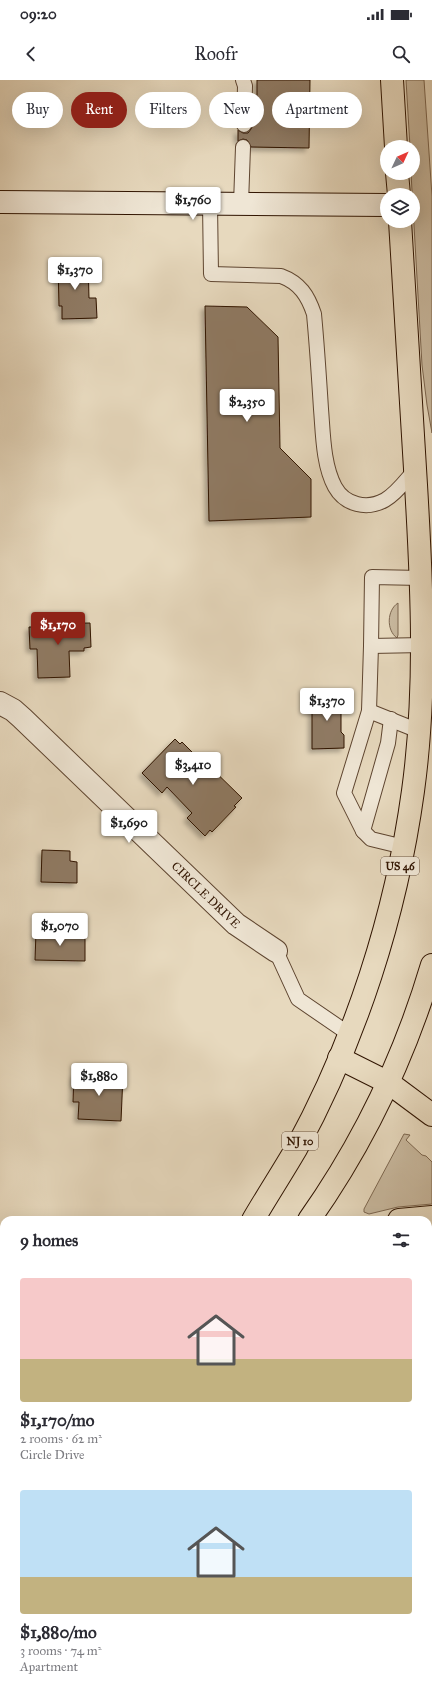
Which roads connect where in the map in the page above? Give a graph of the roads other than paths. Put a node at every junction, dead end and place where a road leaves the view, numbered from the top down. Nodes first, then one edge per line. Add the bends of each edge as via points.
1 (243, 80) edge
2 (392, 80) edge
3 (245, 92) edge
4 (396, 140) edge
5 (243, 146) dead end
6 (0, 202) edge
7 (210, 204) junction
8 (241, 204) junction
9 (380, 206) edge
10 (400, 228) edge
11 (415, 470) junction
12 (421, 578) junction
13 (423, 645) junction
14 (371, 646) junction
15 (0, 703) edge
16 (369, 711) junction
17 (391, 718) junction
18 (419, 731) junction
19 (363, 831) junction
20 (404, 846) junction
21 (276, 951) joint
22 (432, 965) edge
23 (349, 1034) junction
24 (339, 1058) junction
25 (389, 1083) junction
26 (432, 1115) edge
27 (255, 1216) edge
28 (312, 1216) edge

1 - 3 lane
2 - 4 main road
5 - 8 lane
6 - 7 street
7 - 8 street
7 - 11 lane via 211,274 281,276 301,288 309,300 314,314 324,446 335,486 346,500 357,504 374,504 386,500
8 - 9 street
10 - 11 main road, US 46
11 - 12 main road, US 46
12 - 13 main road, US 46
12 - 14 lane via 372,577
13 - 14 lane
13 - 18 main road, US 46
14 - 16 lane
15 - 21 street, CIRCLE DRIVE via 22,718 236,924
16 - 17 lane
16 - 19 lane via 344,793
17 - 18 lane
17 - 19 lane via 388,743
18 - 20 main road, US 46
19 - 20 lane via 371,839
20 - 23 main road, US 46 via 385,926
21 - 23 lane via 298,999
22 - 25 main road
23 - 24 main road, US 46
24 - 25 main road
24 - 27 main road, NJ 10 via 296,1149
25 - 26 main road
25 - 28 main road via 351,1155

